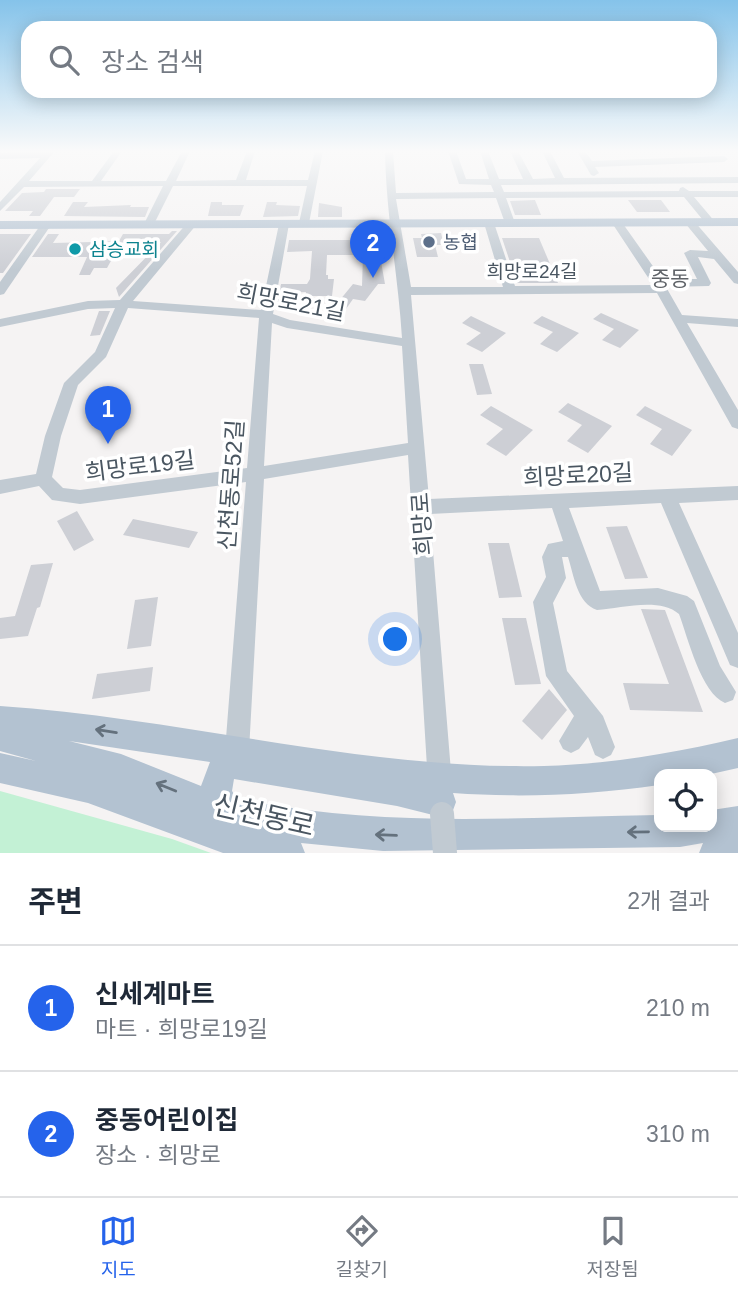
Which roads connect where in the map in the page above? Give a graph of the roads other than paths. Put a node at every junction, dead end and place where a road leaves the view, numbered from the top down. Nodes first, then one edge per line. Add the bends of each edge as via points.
1 (15, 191) edge
2 (166, 191) edge
3 (311, 191) edge
4 (391, 191) edge
5 (499, 191) edge
6 (684, 191) edge
7 (738, 194) edge
8 (391, 195) junction
9 (687, 195) junction
10 (500, 196) junction
11 (0, 208) edge
12 (738, 222) edge
13 (304, 223) junction
14 (395, 223) junction
15 (489, 223) junction
16 (510, 223) junction
17 (617, 223) junction
18 (690, 223) junction
19 (711, 223) junction
20 (149, 224) junction
21 (192, 224) junction
22 (284, 224) junction
23 (0, 225) edge
24 (46, 225) junction
25 (721, 259) junction
26 (738, 263) edge
27 (738, 280) edge
28 (659, 286) junction
29 (0, 291) edge
30 (405, 291) junction
31 (510, 291) junction
32 (123, 304) junction
33 (266, 316) junction
34 (677, 318) junction
35 (0, 323) edge
36 (738, 323) edge
37 (409, 343) junction
38 (738, 424) edge
39 (417, 448) junction
40 (254, 474) junction
41 (43, 479) junction
42 (0, 487) edge
43 (738, 493) edge
44 (667, 496) junction
45 (558, 501) junction
46 (421, 507) junction
47 (574, 548) junction
48 (738, 657) edge
49 (725, 692) dead end
50 (0, 720) edge
51 (597, 720) junction
52 (0, 737) edge
53 (571, 741) dead end
54 (603, 747) dead end
55 (237, 751) junction
56 (738, 753) edge
57 (0, 768) edge
58 (441, 798) junction
59 (228, 812) junction
60 (738, 821) edge
61 (717, 825) edge
62 (654, 831) edge
63 (738, 850) edge
64 (289, 853) edge
65 (445, 853) edge
66 (715, 853) edge

1 - 11 street
2 - 20 street
3 - 13 street
4 - 8 street, 희망로
5 - 10 street
6 - 9 street
7 - 9 street
8 - 10 street
8 - 14 street, 희망로
9 - 10 street
9 - 19 street
10 - 16 street
12 - 19 main road
13 - 14 main road
13 - 22 main road
14 - 15 main road
14 - 30 street, 희망로
15 - 16 main road
15 - 31 street
16 - 17 main road
17 - 18 main road
17 - 28 street
18 - 19 main road
18 - 25 street
20 - 21 main road
20 - 24 main road
21 - 22 main road
21 - 32 street
22 - 33 street, 신천동로52길
23 - 24 main road
24 - 29 street
25 - 26 street
25 - 27 street
25 - 28 street, 희망로24길 via 690,253 705,283
28 - 31 street, 희망로24길
28 - 34 street
30 - 31 street, 희망로24길
30 - 37 street, 희망로
32 - 33 street, 희망로21길
32 - 35 street, 희망로21길 via 88,305
32 - 41 street via 101,354 71,383
33 - 37 street, 희망로21길 via 287,324
33 - 40 street, 신천동로52길
34 - 36 street
34 - 38 street
37 - 39 street, 희망로
39 - 40 street, 희망로19길
39 - 46 street, 희망로
40 - 41 street, 희망로19길 via 80,497 58,495
40 - 55 street, 신천동로52길
41 - 42 street
43 - 44 street, 희망로20길
44 - 45 street, 희망로20길
44 - 48 street
45 - 46 street, 희망로20길
45 - 47 street
46 - 58 street, 희망로
47 - 49 street via 597,601 668,597 682,601 712,673
47 - 51 street via 555,550 556,578 543,602 556,676
55 -> 50 main road via 60,723
51 - 53 street
51 - 54 street
59 -> 52 main road, 신천동로 via 121,769
55 - 58 main road
56 - 58 main road via 695,766 623,777 511,783
57 - 64 main road, 신천동로 via 88,788 229,839
58 - 59 main road via 234,764 223,767 217,779 216,795
58 - 65 street, 희망로, bridge
62 -> 59 main road, 신천동로 via 383,835 290,826
60 - 61 main road
63 - 66 main road

